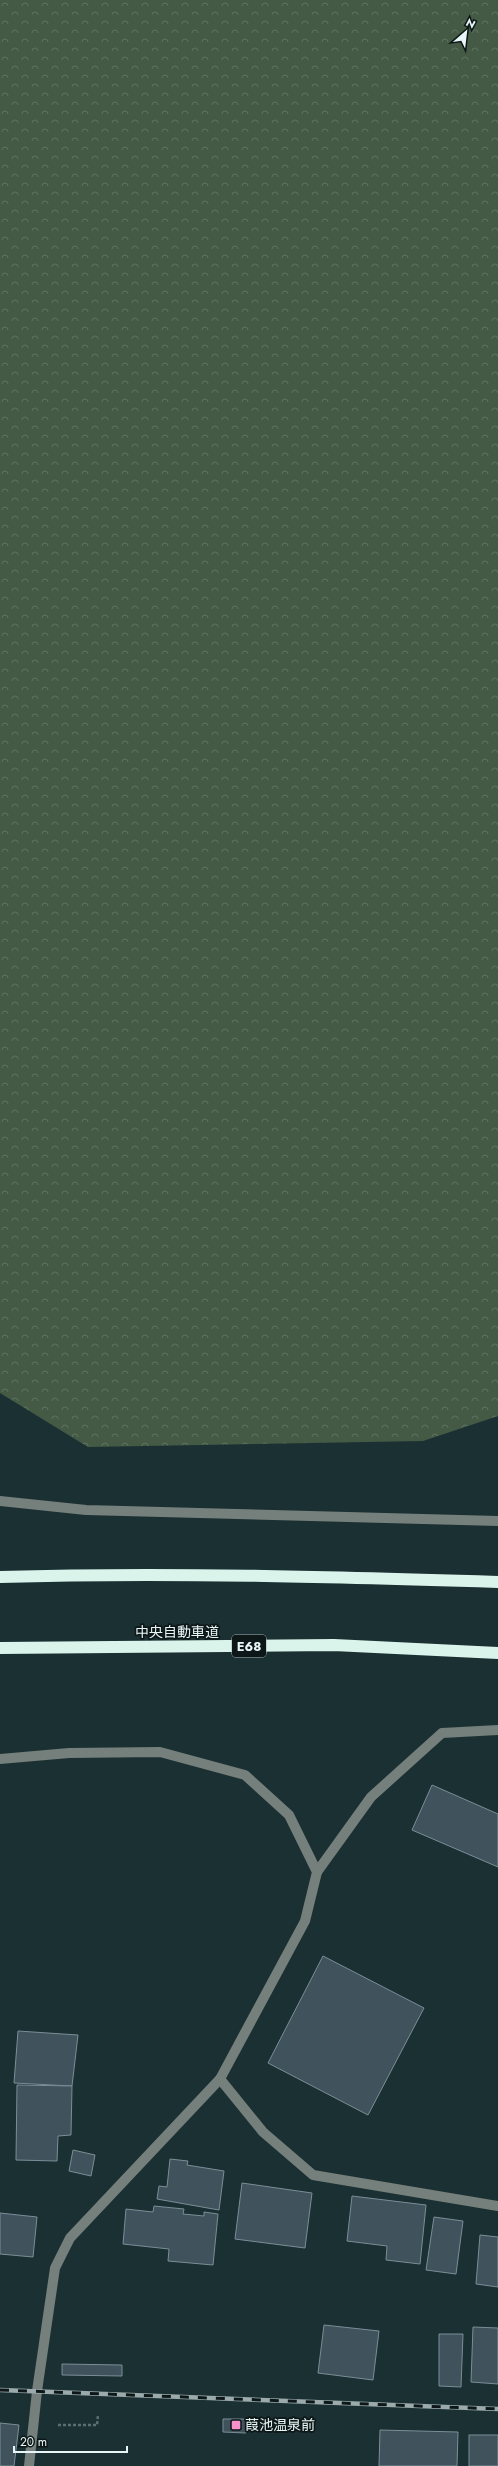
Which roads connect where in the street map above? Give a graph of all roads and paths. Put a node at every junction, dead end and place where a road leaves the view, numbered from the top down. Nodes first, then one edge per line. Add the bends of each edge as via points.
1 (0, 1501) edge
2 (498, 1521) edge
3 (0, 1577) edge
4 (498, 1582) edge
5 (0, 1648) edge
6 (498, 1653) edge
7 (498, 1730) edge
8 (0, 1759) edge
9 (317, 1872) junction
10 (220, 2079) junction
11 (498, 2206) edge
12 (98, 2415) dead end
13 (34, 2424) junction
14 (29, 2466) edge

1 - 2 street via 86,1510
3 - 4 highway via 67,1575
5 - 6 highway, 中央自動車道 / E68 via 334,1646
7 - 9 street via 442,1734 371,1797
8 - 9 street via 69,1753 160,1752 244,1775 289,1815
9 - 10 street via 305,1921
10 - 11 street via 263,2132 313,2174
10 - 13 street via 70,2238 55,2268
12 - 13 path via 97,2425
13 - 14 street

